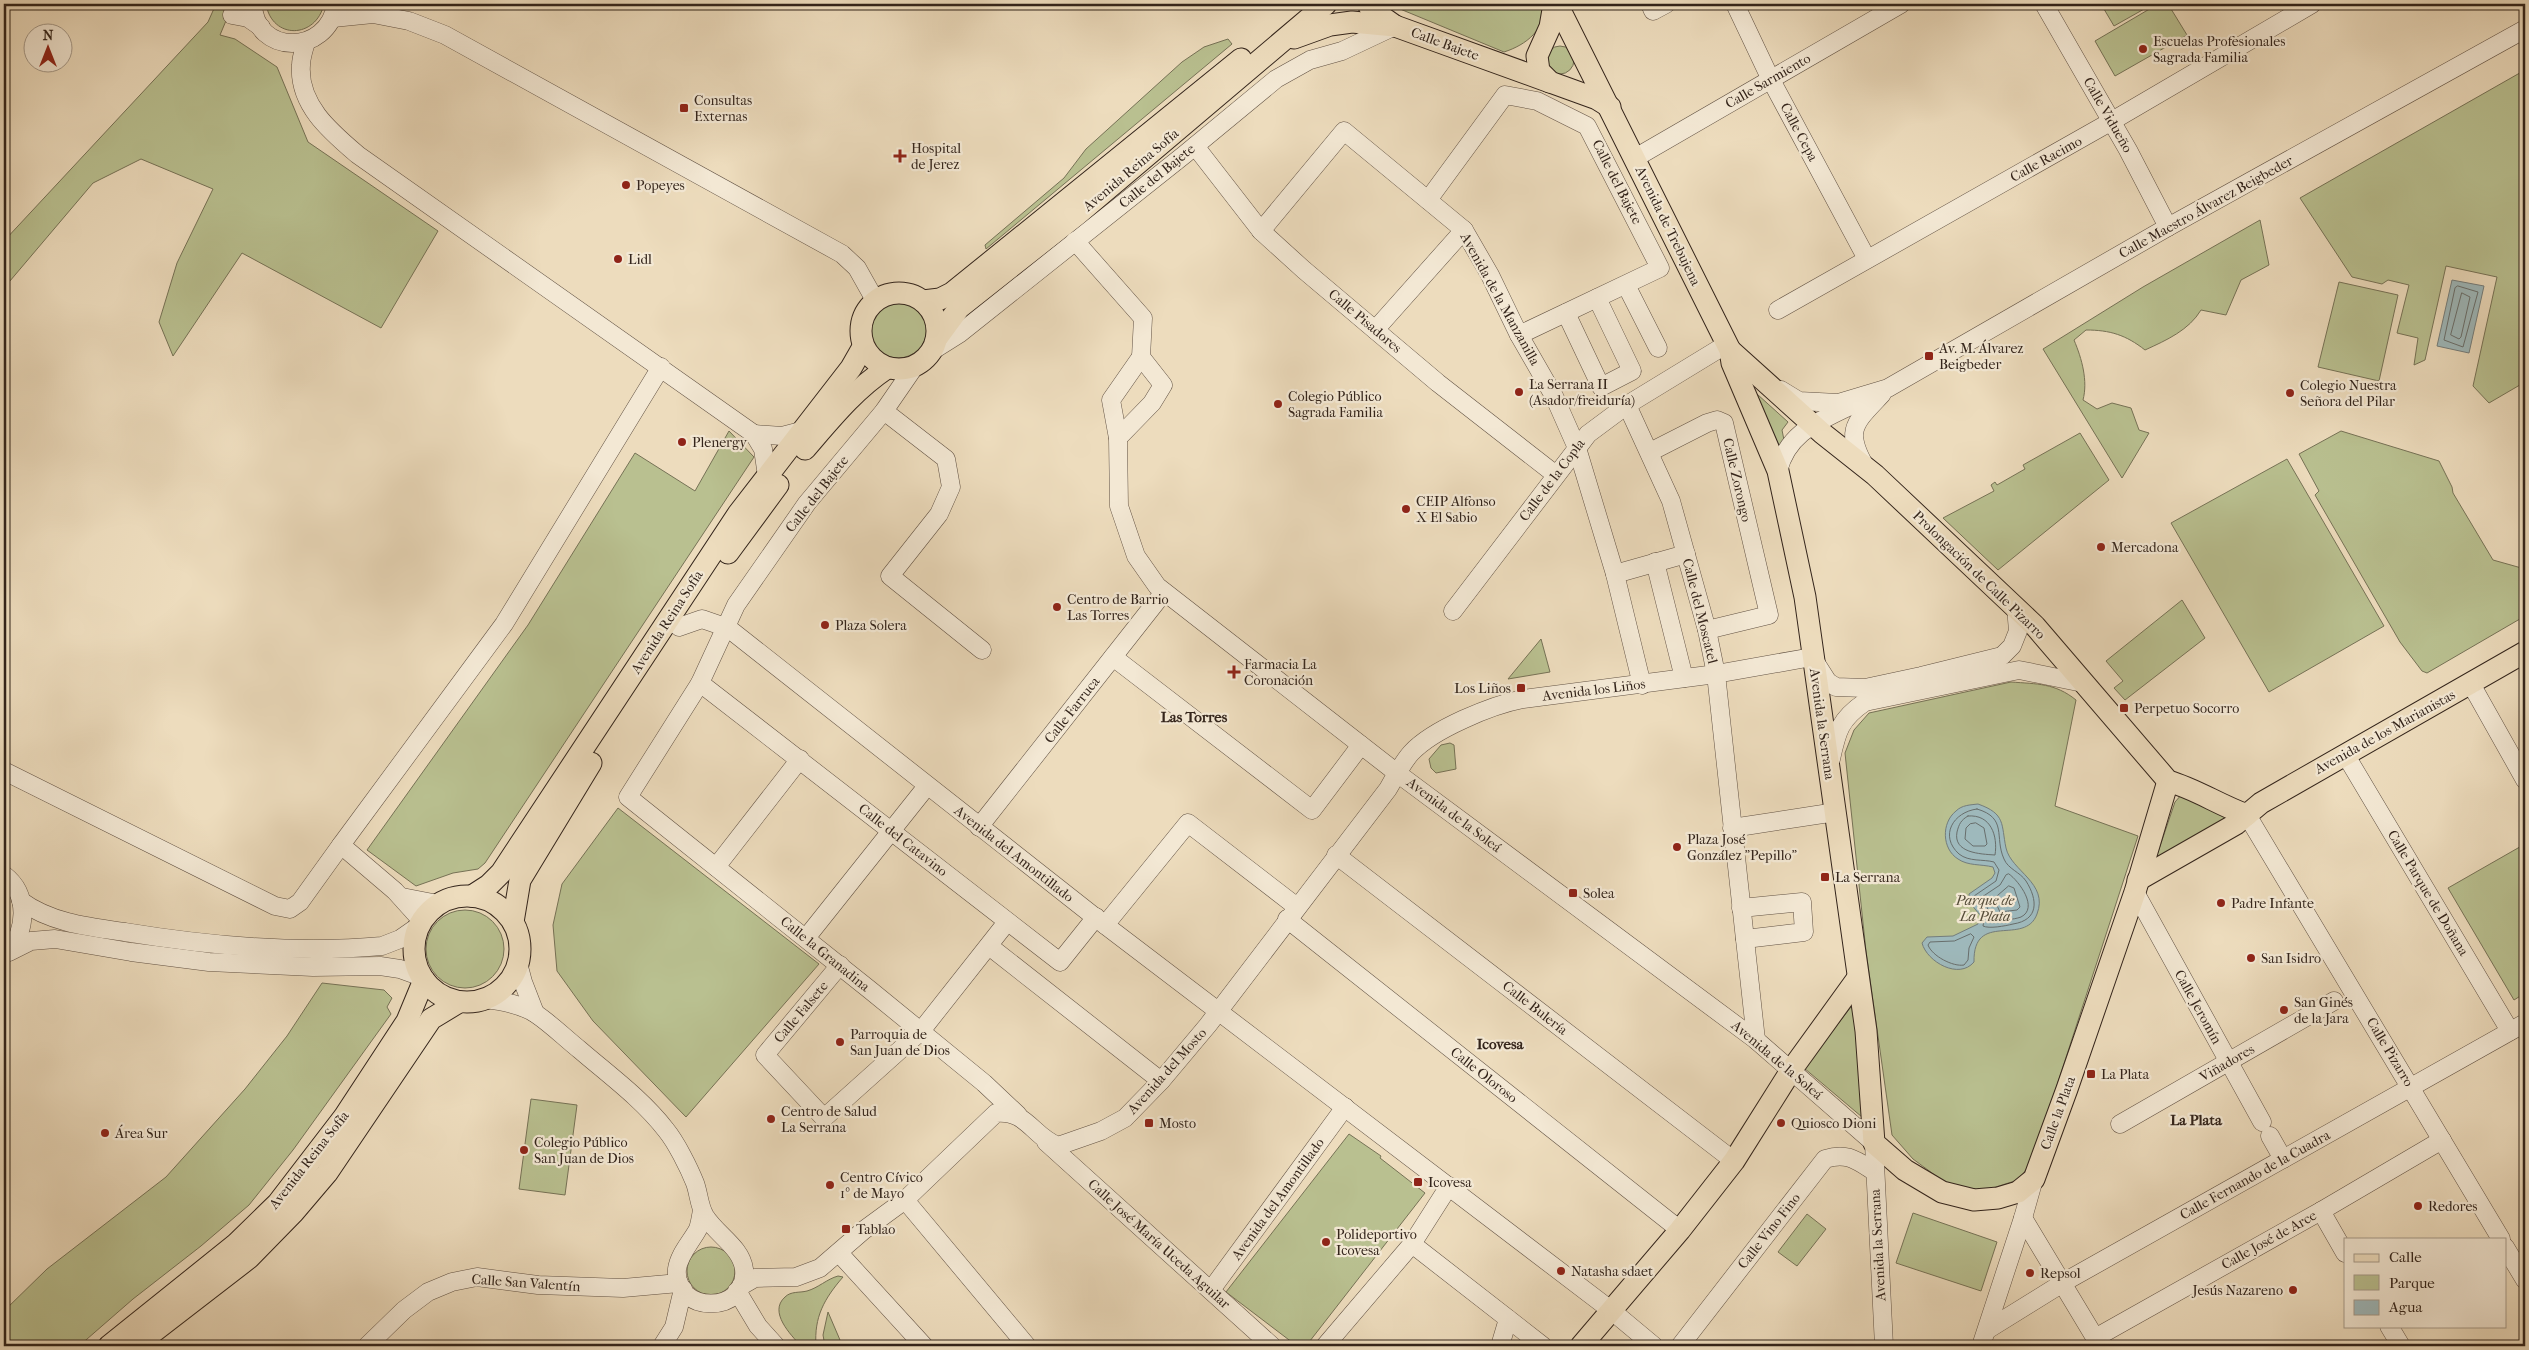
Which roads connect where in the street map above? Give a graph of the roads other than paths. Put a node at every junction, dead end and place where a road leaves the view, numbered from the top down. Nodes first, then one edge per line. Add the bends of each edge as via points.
1 (248, 4) edge
2 (253, 4) edge
3 (1304, 4) edge
4 (1326, 4) edge
5 (1368, 4) edge
6 (1556, 4) edge
7 (1650, 4) edge
8 (1666, 4) edge
9 (1735, 4) edge
10 (1901, 4) edge
11 (2044, 4) edge
12 (2312, 4) edge
13 (334, 11) edge
14 (1395, 26) junction
15 (261, 27) junction
16 (2525, 29) edge
17 (306, 42) junction
18 (1282, 42) junction
19 (1542, 46) junction
20 (1581, 49) junction
21 (1495, 62) junction
22 (1771, 80) junction
23 (1554, 82) junction
24 (1610, 107) junction
25 (2112, 121) junction
26 (1195, 146) junction
27 (1634, 158) junction
28 (1428, 200) junction
29 (2168, 227) junction
30 (1464, 230) junction
31 (1261, 231) junction
32 (1075, 241) junction
33 (1868, 259) junction
34 (1626, 284) junction
35 (1597, 298) junction
36 (875, 300) junction
37 (923, 301) junction
38 (1778, 310) dead end
39 (1566, 313) junction
40 (1375, 330) junction
41 (1519, 336) junction
42 (935, 344) junction
43 (863, 347) junction
44 (1729, 347) junction
45 (1658, 348) dead end
46 (1141, 357) junction
47 (915, 366) junction
48 (661, 367) junction
49 (887, 368) junction
50 (1760, 377) junction
51 (1882, 390) junction
52 (1627, 405) junction
53 (884, 411) junction
54 (1813, 425) junction
55 (802, 431) junction
56 (754, 434) junction
57 (1118, 438) junction
58 (1577, 448) junction
59 (1650, 452) junction
60 (1868, 470) junction
61 (1778, 471) junction
62 (1556, 474) junction
63 (767, 476) junction
64 (1686, 554) junction
65 (1655, 562) junction
66 (1615, 574) junction
67 (1164, 592) junction
68 (2016, 607) junction
69 (1453, 611) dead end
70 (679, 626) junction
71 (728, 628) junction
72 (1707, 630) junction
73 (982, 650) dead end
74 (2525, 652) edge
75 (1113, 657) junction
76 (1812, 657) junction
77 (1716, 674) junction
78 (1684, 678) junction
79 (700, 683) junction
80 (2083, 683) junction
81 (2471, 684) junction
82 (1642, 685) junction
83 (1361, 745) junction
84 (2345, 754) junction
85 (800, 759) junction
86 (4, 771) edge
87 (1397, 773) junction
88 (1828, 773) junction
89 (2525, 780) edge
90 (2168, 781) junction
91 (927, 786) junction
92 (628, 796) joint
93 (1836, 812) junction
94 (2247, 815) junction
95 (979, 827) junction
96 (1732, 828) junction
97 (891, 830) junction
98 (341, 846) junction
99 (1336, 856) junction
100 (716, 867) junction
101 (4, 875) edge
102 (2137, 886) junction
103 (472, 896) junction
104 (402, 897) junction
105 (21, 902) junction
106 (438, 904) junction
107 (1741, 908) junction
108 (1292, 913) junction
109 (1100, 921) junction
110 (513, 922) junction
111 (1007, 922) junction
112 (421, 923) junction
113 (806, 938) junction
114 (1745, 940) junction
115 (990, 946) junction
116 (6, 954) edge
117 (518, 963) junction
118 (840, 965) junction
119 (423, 978) junction
120 (1857, 979) junction
121 (485, 999) junction
122 (2334, 1001) dead end
123 (458, 1002) junction
124 (1218, 1010) junction
125 (535, 1013) junction
126 (2518, 1027) edge
127 (921, 1031) junction
128 (1756, 1040) junction
129 (2229, 1062) junction
130 (1792, 1069) junction
131 (1161, 1081) junction
132 (2411, 1087) junction
133 (1345, 1107) junction
134 (1018, 1115) junction
135 (2120, 1124) dead end
136 (2442, 1140) junction
137 (1046, 1142) junction
138 (1874, 1143) junction
139 (2283, 1159) junction
140 (1734, 1161) junction
141 (1875, 1172) junction
142 (2034, 1179) junction
143 (1449, 1186) junction
144 (905, 1200) junction
145 (702, 1210) junction
146 (2320, 1211) junction
147 (2024, 1218) junction
148 (1680, 1230) junction
149 (2499, 1238) edge
150 (725, 1241) junction
151 (1412, 1244) junction
152 (688, 1246) junction
153 (2506, 1249) edge
154 (2344, 1251) edge
155 (839, 1253) junction
156 (743, 1260) junction
157 (770, 1276) junction
158 (2525, 1280) edge
159 (2063, 1284) junction
160 (681, 1286) junction
161 (739, 1289) junction
162 (1211, 1290) junction
163 (1998, 1298) junction
164 (712, 1304) junction
165 (2022, 1309) junction
166 (1612, 1311) junction
167 (1508, 1319) junction
168 (758, 1326) junction
169 (674, 1327) junction
170 (2390, 1328) edge
171 (1984, 1338) edge
172 (2097, 1342) edge
173 (109, 1346) edge
174 (134, 1346) edge
175 (367, 1346) edge
176 (662, 1346) edge
177 (776, 1346) edge
178 (924, 1346) edge
179 (1027, 1346) edge
180 (1272, 1346) edge
181 (1325, 1346) edge
182 (1500, 1346) edge
183 (1543, 1346) edge
184 (1581, 1346) edge
185 (1654, 1346) edge
186 (1680, 1346) edge
187 (1884, 1346) edge
188 (2401, 1346) edge

1 - 15 street via 232,15 248,18
2 - 15 street
3 - 37 main road, Avenida Reina Sofía via 1274,32 952,293 940,299
4 - 18 main road, Avenida Reina Sofía
5 - 14 main road
6 - 19 main road, Avenida de Trebujena
6 - 20 main road, Avenida de Trebujena
7 - 8 street via 1653,10
9 - 22 street, Calle Cepa
10 - 22 street, Calle Sarmiento
11 - 25 street, Calle Vidueño
12 - 25 street, Calle Racimo
13 - 17 street via 317,37
13 - 36 street via 409,21 445,35 842,254 857,268
14 - 18 main road via 1352,22 1330,25
14 - 21 main road, Calle Bajete
14 - 26 street, Calle del Bajete via 1342,51 1293,67
15 - 17 street via 281,42
16 - 29 street, Calle Maestro Álvarez Beigbeder
17 - 48 street via 301,66 304,90 323,125 358,155
18 - 42 main road, Avenida Reina Sofía via 1078,214 959,308
19 - 20 main road via 1558,37 1566,37
19 - 21 main road, Calle Bajete via 1512,59
19 - 23 main road, Avenida de Trebujena via 1537,56 1539,71
20 - 23 main road via 1582,68 1578,75 1565,83
20 - 24 main road, Avenida de Trebujena
21 - 23 main road, Calle Bajete
22 - 27 street, Calle Sarmiento
22 - 33 street, Calle Cepa
23 - 24 main road
24 - 27 main road, Avenida de Trebujena
25 - 29 street, Calle Vidueño
25 - 33 street, Calle Racimo
26 - 31 street, Calle Pisadores
26 - 32 street, Calle del Bajete
27 - 44 main road, Avenida de Trebujena
28 - 30 street, Avenida de la Manzanilla
28 - 31 street, Avenida de la Manzanilla via 1344,131
28 - 34 street, Calle del Bajete via 1505,95 1537,101 1587,126 1660,268
29 - 51 street, Calle Maestro Álvarez Beigbeder
30 - 40 street
30 - 41 street, Avenida de la Manzanilla
31 - 40 street, Calle Pisadores
32 - 42 street, Calle del Bajete via 959,334
32 - 46 street via 1143,318
33 - 38 street, Calle Racimo
34 - 35 street, Calle del Bajete
34 - 45 street
35 - 39 street, Calle del Bajete
35 - 39 street via 1632,372 1601,387
36 - 37 main road via 900,292 912,294
36 - 43 main road via 862,321 860,337
37 - 42 main road via 935,317
39 - 41 street, Calle del Bajete
40 - 62 street, Calle Pisadores
41 - 58 street, Avenida de la Manzanilla via 1554,396
42 - 47 main road
43 - 49 main road via 869,356
43 - 55 main road, Avenida Reina Sofía via 851,368
44 - 50 main road, Prolongación de Calle Pizarro
44 - 52 street, Calle de la Copla
44 - 61 main road, Avenida la Serrana via 1732,363
46 - 57 street, Avenida de la Soleá via 1111,400
46 - 57 street via 1163,385 1152,403
47 - 49 main road
47 - 53 street, Calle del Bajete
48 - 56 street
48 - 98 street via 504,624
49 - 70 main road, Avenida Reina Sofía via 847,400 802,452
50 - 51 street, Calle Maestro Álvarez Beigbeder via 1799,401 1838,403
50 - 54 main road, Prolongación de Calle Pizarro
51 - 54 street, Calle Maestro Álvarez Beigbeder
51 - 60 street, Calle Maestro Álvarez Beigbeder via 1857,422 1854,439
52 - 58 street, Calle de la Copla via 1588,434
52 - 59 street, Calle del Moscatel
53 - 71 street, Calle del Bajete via 807,503 736,605
53 - 73 street via 946,459 951,487 939,514 890,576
54 - 60 main road, Prolongación de Calle Pizarro
54 - 61 street via 1792,440
55 - 56 street via 782,436
55 - 63 main road, Avenida Reina Sofía
56 - 63 street via 763,449
57 - 67 street, Avenida de la Soleá via 1119,506 1136,556
58 - 62 street, Calle de la Copla
58 - 66 street, Avenida de la Manzanilla
59 - 64 street, Calle del Moscatel via 1671,501
59 - 72 street, Calle Zorongo via 1707,423 1717,420 1724,423 1768,615
60 - 68 main road, Prolongación de Calle Pizarro
61 - 76 main road, Avenida la Serrana via 1805,597
62 - 69 street, Calle de la Copla
63 - 103 main road, Avenida Reina Sofía via 738,514 501,872
64 - 65 street
64 - 72 street, Calle del Moscatel
65 - 66 street
65 - 78 street
66 - 82 street, Avenida de la Manzanilla
67 - 75 street, Calle Farruca
67 - 83 street, Avenida de la Soleá
68 - 76 street via 2018,631 2012,646 2002,656 1930,674 1864,688 1836,687 1828,682
68 - 80 main road, Prolongación de Calle Pizarro
70 - 71 street, Avenida del Amontillado via 702,619
70 - 110 main road, Avenida Reina Sofía via 528,863 520,880
71 - 79 street, Calle del Bajete
71 - 91 street, Avenida del Amontillado
72 - 77 street, Calle del Moscatel
74 - 81 main road, Avenida de los Marianistas
75 - 83 street via 1312,810
75 - 95 street, Calle Farruca
76 - 77 street, Avenida los Liños
76 - 88 main road, Avenida la Serrana
77 - 78 street, Avenida los Liños
77 - 96 street, Calle del Moscatel
78 - 82 street, Avenida los Liños
79 - 85 street, Calle del Catavino
79 - 92 street, Calle del Bajete
80 - 88 street via 2019,670 1865,702 1836,731
80 - 90 main road, Prolongación de Calle Pizarro
81 - 84 main road, Avenida de los Marianistas
81 - 89 street
82 - 87 street, Avenida los Liños via 1505,703 1458,722 1433,737 1412,752
83 - 87 street, Avenida de la Soleá
84 - 94 main road, Avenida de los Marianistas via 2261,803
84 - 126 street, Calle Parque de Doñana
85 - 97 street, Calle del Catavino
85 - 100 street
86 - 98 street via 274,906 290,909 300,902
87 - 99 street, Avenida del Mosto
87 - 128 street, Avenida de la Soleá
88 - 93 main road, Avenida la Serrana
90 - 94 main road via 2186,786
90 - 102 main road, Calle la Plata
91 - 95 street, Avenida del Amontillado
91 - 97 street
92 - 100 street, Calle la Granadina
93 - 96 street
93 - 120 main road, Avenida la Serrana
94 - 102 main road
94 - 132 street, Calle Pizarro
95 - 109 street, Avenida del Amontillado
96 - 107 street, Calle del Moscatel
97 - 111 street, Calle del Catavino
97 - 113 street
98 - 104 street
99 - 108 street, Avenida del Mosto
99 - 140 street, Calle Bulería
100 - 113 street, Calle la Granadina
101 - 105 street via 16,888
102 - 129 street, Calle Jeromín
102 - 142 main road, Calle la Plata
103 - 106 main road, Avenida Reina Sofía via 455,897
103 - 110 main road, Avenida Reina Sofía via 495,904
104 - 106 street
104 - 112 street
105 - 112 street via 50,918 167,939 266,948 382,946 400,939
105 - 116 street via 22,928
106 - 112 main road, Avenida Reina Sofía
107 - 114 street, Calle del Moscatel
107 - 114 street via 1802,902 1804,932
108 - 109 street, Calle Oloroso via 1188,823
108 - 124 street, Avenida del Mosto
108 - 148 street, Calle Oloroso
109 - 111 street, Calle del Catavino via 1060,962
109 - 124 street, Avenida del Amontillado
110 - 117 main road, Avenida Reina Sofía via 520,938
111 - 115 street
112 - 119 main road, Avenida Reina Sofía via 413,951 417,969
113 - 118 street, Calle la Granadina
114 - 128 street, Calle del Moscatel
115 - 127 street
115 - 131 street
116 - 119 street via 31,941 55,939 210,962 313,967 380,966
117 - 121 main road, Avenida Reina Sofía via 507,985
117 - 125 street
118 - 127 street, Calle la Granadina
118 - 127 street, Calle Falsete via 765,1055 824,1118
119 - 123 main road, Avenida Reina Sofía via 441,996
119 - 173 main road, Avenida Reina Sofía via 407,1021 344,1117 278,1203 236,1244
120 - 130 main road
120 - 138 main road, Avenida la Serrana via 1866,1031
121 - 123 main road, Avenida Reina Sofía
121 - 125 street
122 - 129 street, Viñadores
123 - 174 main road, Avenida Reina Sofía via 431,1019 332,1165 293,1214 249,1258
124 - 131 street, Avenida del Mosto
124 - 133 street, Avenida del Amontillado
125 - 145 street via 627,1090 666,1131 695,1183
126 - 132 street, Calle Fernando de la Cuadra
127 - 134 street, Calle la Granadina
128 - 130 street, Avenida de la Soleá
129 - 135 street, Viñadores
129 - 139 street, Calle Jeromín
130 - 138 street, Avenida de la Soleá
130 - 140 main road
131 - 137 street, Avenida del Mosto via 1125,1118 1101,1131 1058,1146
132 - 136 street, Calle Pizarro
132 - 139 street, Calle Fernando de la Cuadra
133 - 143 street, Avenida del Amontillado
133 - 162 street, Avenida del Amontillado
134 - 137 street
134 - 144 street via 996,1113
136 - 146 street, Calle José de Arce
136 - 149 street, Calle Pizarro
137 - 162 street, Calle José María Uceda Aguilar
138 - 141 street, Avenida la Serrana
138 - 142 main road via 1905,1170 1942,1192 1974,1200 2018,1192
139 - 159 street, Calle Fernando de la Cuadra
140 - 148 main road
141 - 186 street, Calle Vino Fino via 1840,1154 1825,1159
141 - 187 street, Avenida la Serrana
142 - 147 street, Calle la Plata
143 - 151 street
143 - 166 street, Avenida del Amontillado
144 - 155 street
144 - 179 street
145 - 150 street
145 - 152 street via 699,1227
146 - 154 street
146 - 172 street, Calle José de Arce
147 - 159 street
147 - 163 street, Calle la Plata
148 - 166 main road
150 - 152 street via 700,1239
150 - 156 street
151 - 167 street
151 - 181 street
152 - 160 street via 680,1257 677,1270
153 - 158 street
155 - 157 street via 820,1268 796,1277
155 - 178 street
156 - 157 street
156 - 161 street via 744,1273
157 - 161 street via 754,1278
159 - 165 street, Calle Fernando de la Cuadra
159 - 172 street
160 - 164 street via 694,1301
160 - 169 street
160 - 175 street, Calle San Valentín via 538,1285 477,1277 452,1282 428,1292
161 - 164 street via 722,1303
161 - 168 street
162 - 180 street, Calle José María Uceda Aguilar
163 - 165 street via 2006,1308
163 - 171 street, Calle la Plata
164 - 168 street via 739,1313
164 - 169 street via 691,1311
165 - 171 street, Calle Fernando de la Cuadra
166 - 184 main road
166 - 185 street, Avenida del Amontillado
167 - 182 street
167 - 183 street
168 - 177 street
169 - 176 street
170 - 188 street

